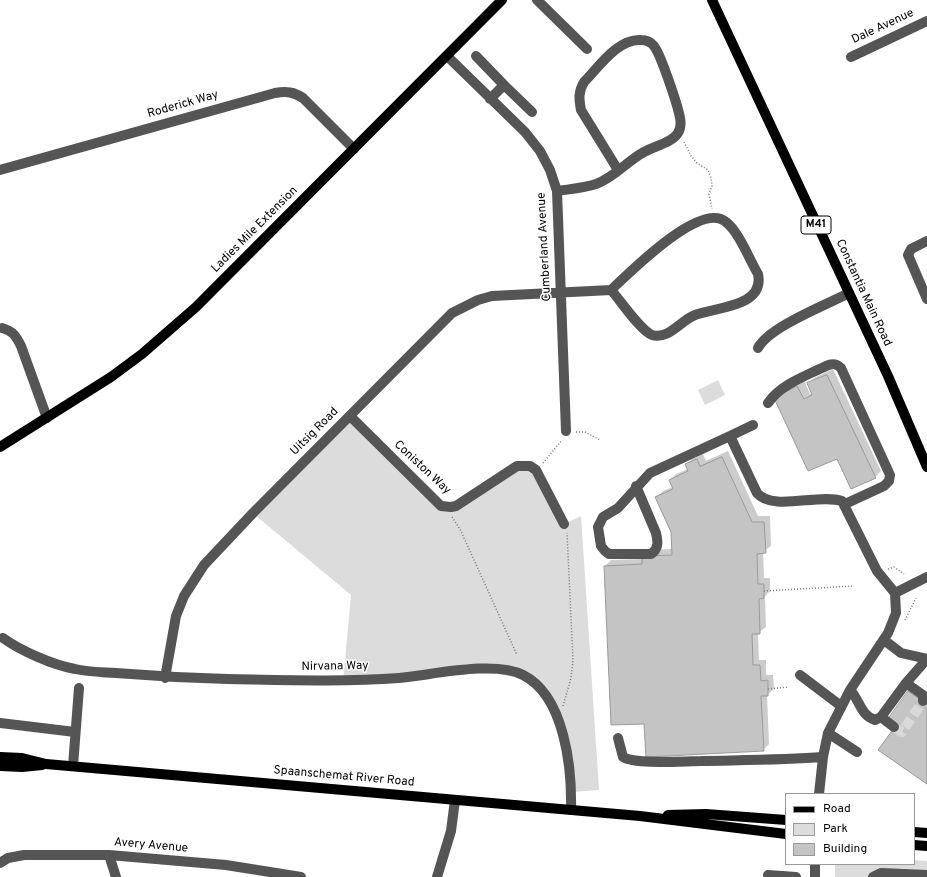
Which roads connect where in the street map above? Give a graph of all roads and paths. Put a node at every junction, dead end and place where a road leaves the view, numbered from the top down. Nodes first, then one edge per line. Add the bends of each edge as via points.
1 (502, 0) edge
2 (537, 0) edge
3 (712, 0) edge
4 (927, 21) edge
5 (587, 49) dead end
6 (447, 56) junction
7 (476, 56) dead end
8 (851, 57) dead end
9 (504, 85) junction
10 (490, 99) junction
11 (532, 112) dead end
12 (672, 139) junction
13 (354, 149) junction
14 (0, 170) edge
15 (618, 170) junction
16 (557, 192) junction
17 (712, 218) junction
18 (927, 241) edge
19 (612, 290) junction
20 (561, 293) junction
21 (849, 293) junction
22 (927, 299) edge
23 (2, 328) dead end
24 (758, 348) dead end
25 (768, 403) dead end
26 (350, 416) junction
27 (48, 418) junction
28 (753, 425) dead end
29 (566, 431) joint
30 (585, 432) dead end
31 (730, 436) junction
32 (600, 440) dead end
33 (0, 447) edge
34 (927, 467) edge
35 (536, 470) junction
36 (636, 486) junction
37 (845, 504) junction
38 (446, 507) junction
39 (564, 524) joint
40 (888, 569) dead end
41 (904, 574) dead end
42 (927, 577) edge
43 (852, 586) dead end
44 (764, 591) dead end
45 (895, 593) junction
46 (916, 598) dead end
47 (902, 625) dead end
48 (3, 638) dead end
49 (884, 640) junction
50 (517, 655) dead end
51 (927, 659) edge
52 (800, 675) dead end
53 (165, 678) junction
54 (906, 683) junction
55 (79, 688) dead end
56 (789, 688) dead end
57 (768, 689) dead end
58 (850, 690) junction
59 (923, 702) dead end
60 (841, 706) junction
61 (556, 716) junction
62 (882, 717) junction
63 (0, 723) edge
64 (894, 727) dead end
65 (75, 732) junction
66 (828, 733) junction
67 (618, 738) dead end
68 (857, 752) dead end
69 (0, 757) edge
70 (823, 757) junction
71 (46, 764) junction
72 (0, 766) edge
73 (73, 766) junction
74 (22, 767) junction
75 (0, 771) edge
76 (819, 793) edge
77 (455, 800) junction
78 (571, 810) junction
79 (640, 816) junction
80 (785, 820) edge
81 (915, 832) edge
82 (927, 833) edge
83 (785, 834) edge
84 (915, 845) edge
85 (927, 846) edge
86 (109, 855) junction
87 (0, 863) edge
88 (814, 865) edge
89 (768, 874) dead end
90 (927, 875) edge
91 (116, 877) edge
92 (301, 877) edge
93 (437, 877) edge
94 (796, 877) edge
95 (815, 877) edge
96 (874, 877) edge

1 - 6 main road, Ladies Mile Extension
2 - 5 street
3 - 21 main road, Constantia Main Road / M41
4 - 8 street, Dale Avenue
6 - 10 street, Cumberland Avenue
6 - 13 main road, Ladies Mile Extension
7 - 9 street
9 - 10 street
9 - 11 street
10 - 16 street, Cumberland Avenue via 525,132 540,151
12 - 15 street via 642,153
12 - 15 street via 680,128 681,120 657,51 648,41 630,41 610,55 580,89 581,110
12 - 17 path via 683,141 697,163 708,170 712,186 709,194
13 - 14 street, Roderick Way via 303,98 287,91
13 - 27 main road, Ladies Mile Extension via 168,332 111,377
15 - 16 street via 596,184
16 - 20 street, Cumberland Avenue
17 - 19 street via 685,228 657,247
17 - 19 street via 721,218 726,222 758,274 760,282 750,298 694,315 667,334 659,336 646,331
18 - 22 street via 911,249 908,255
19 - 20 street, Uitsig Road
20 - 26 street, Uitsig Road via 492,296 452,313
20 - 29 street, Cumberland Avenue
21 - 24 street via 773,332
21 - 34 main road, Constantia Main Road / M41
23 - 27 street via 10,330 16,336
25 - 37 street via 782,388 826,366 838,364 890,475 884,486
26 - 38 street, Coniston Way via 437,504
26 - 53 street, Uitsig Road via 253,512 192,581 176,616
27 - 33 main road, Ladies Mile Extension
28 - 31 street
29 - 35 path via 560,444
30 - 32 path
31 - 36 street via 650,473
31 - 37 street via 762,498 771,501 831,499
35 - 38 street, Coniston Way via 530,466 517,466 456,506
35 - 39 street
36 - 36 street via 658,539 656,549 651,554 609,554 601,546 598,527 600,521 618,508
37 - 45 street via 877,571
38 - 50 path via 460,530
39 - 61 path via 568,543 574,660 569,689
40 - 41 path via 894,567
42 - 45 street
43 - 44 path
45 - 49 street via 893,622
46 - 47 path
48 - 53 street, Nirvana Way via 21,649 71,668
49 - 51 street via 901,652
49 - 58 street
51 - 54 street
52 - 60 street
53 - 61 street, Nirvana Way via 346,681 475,669 504,669 531,680 542,692
54 - 59 street via 923,694
54 - 62 street
55 - 65 street
56 - 57 path
58 - 60 street
58 - 62 street via 863,713 875,720
60 - 66 street
61 - 78 street, Nirvana Way via 569,762
62 - 64 street
63 - 65 street
65 - 73 street
66 - 68 street
66 - 70 street
67 - 70 street via 623,757 631,760 670,762
69 - 71 main road, Spaanschemat River Road via 22,758
70 - 76 street
71 - 73 main road, Spaanschemat River Road
71 - 74 main road, Spaanschemat River Road
72 - 74 main road, Spaanschemat River Road
73 - 77 main road, Spaanschemat River Road
74 - 75 main road
77 - 78 main road, Spaanschemat River Road
77 - 93 street via 451,831
78 - 79 main road, Spaanschemat River Road
79 - 80 main road, Spaanschemat River Road via 706,814
79 - 83 main road, Spaanschemat River Road
81 - 82 main road
84 - 85 main road
86 - 87 street, Avery Avenue via 24,855 8,858
86 - 91 street
86 - 92 street, Avery Avenue via 226,865
88 - 95 street
89 - 94 street
90 - 96 street via 881,873

